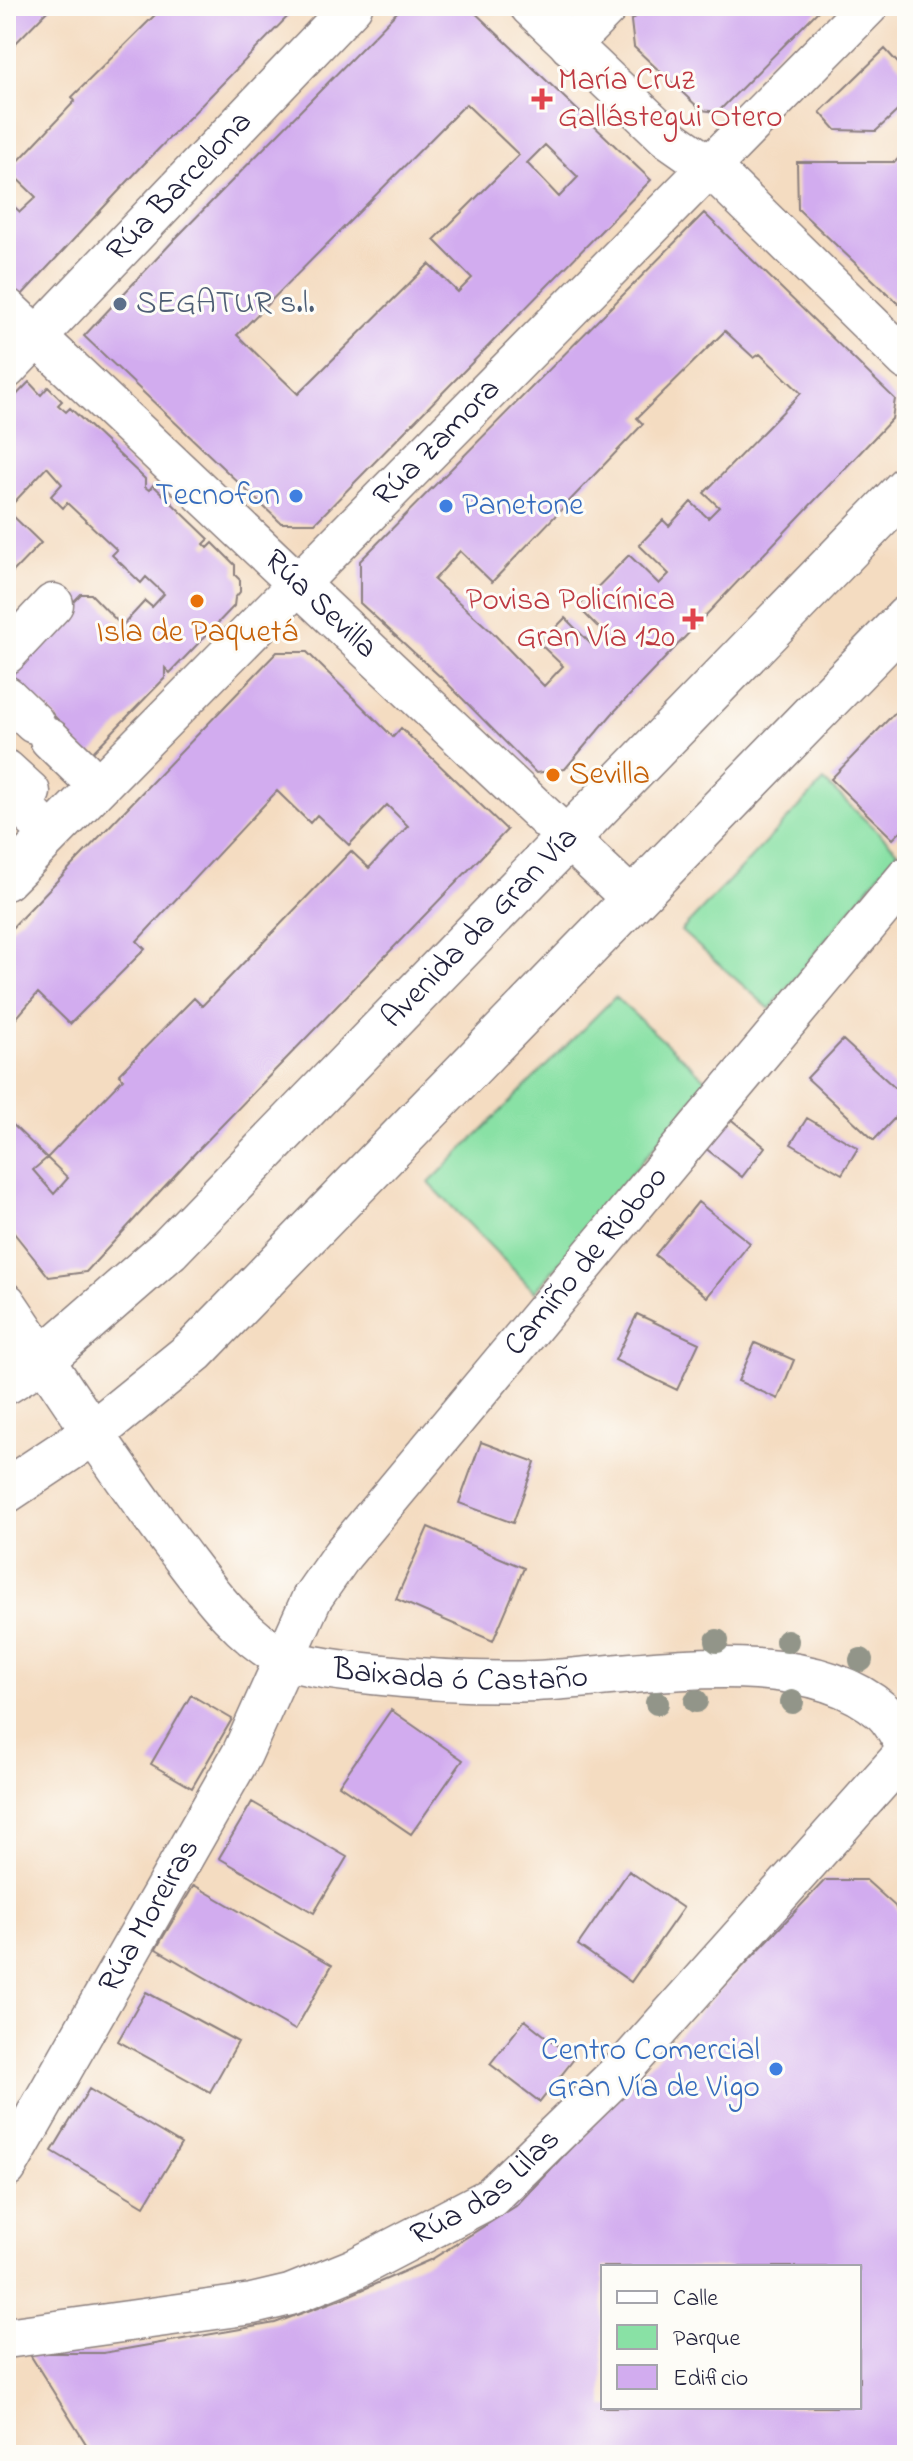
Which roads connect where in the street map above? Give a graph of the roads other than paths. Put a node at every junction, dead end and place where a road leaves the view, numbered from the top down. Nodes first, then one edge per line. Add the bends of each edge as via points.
1 (352, 6) edge
2 (530, 6) edge
3 (608, 6) edge
4 (868, 6) edge
5 (570, 45) junction
6 (709, 166) junction
7 (6, 308) edge
8 (37, 337) junction
9 (907, 360) edge
10 (6, 369) edge
11 (907, 488) edge
12 (301, 585) junction
13 (53, 604) dead end
14 (907, 618) edge
15 (6, 654) edge
16 (30, 719) edge
17 (6, 770) edge
18 (83, 771) dead end
19 (36, 820) dead end
20 (569, 836) junction
21 (907, 877) edge
22 (6, 880) edge
23 (633, 900) junction
24 (6, 1303) edge
25 (44, 1358) junction
26 (6, 1382) edge
27 (93, 1433) junction
28 (6, 1491) edge
29 (285, 1659) junction
30 (907, 1749) edge
31 (6, 2168) edge
32 (6, 2338) edge

1 - 8 street, Rúa Barcelona
2 - 5 street
3 - 5 street
4 - 6 street, Rúa Zamora
5 - 6 street via 666,136
6 - 9 street
6 - 12 street, Rúa Zamora
7 - 8 street, Rúa Sevilla
8 - 10 street, Rúa Barcelona
8 - 12 street, Rúa Sevilla
11 - 20 main road, Avenida da Gran Vía
12 - 20 street, Rúa Sevilla
12 - 22 street, Rúa Zamora
13 - 15 street
14 - 23 main road
16 - 18 street
17 - 19 street via 30,792 18,804
20 - 23 street, Rúa Sevilla
20 - 25 main road, Avenida da Gran Vía via 169,1249
21 - 29 street, Camiño de Rioboo via 342,1555 312,1598
23 - 27 main road via 194,1351
24 - 25 street
25 - 26 main road, Avenida da Gran Vía
25 - 27 street
27 - 28 main road
27 - 29 street, Baixada ó Castaño via 215,1600
29 - 30 street, Baixada ó Castaño via 427,1680 535,1681 764,1668 809,1675 860,1695 885,1713
29 - 31 street, Rúa Moreiras via 242,1754
30 - 32 street, Rúa das Lilas via 624,2068 490,2198 354,2269 290,2295

